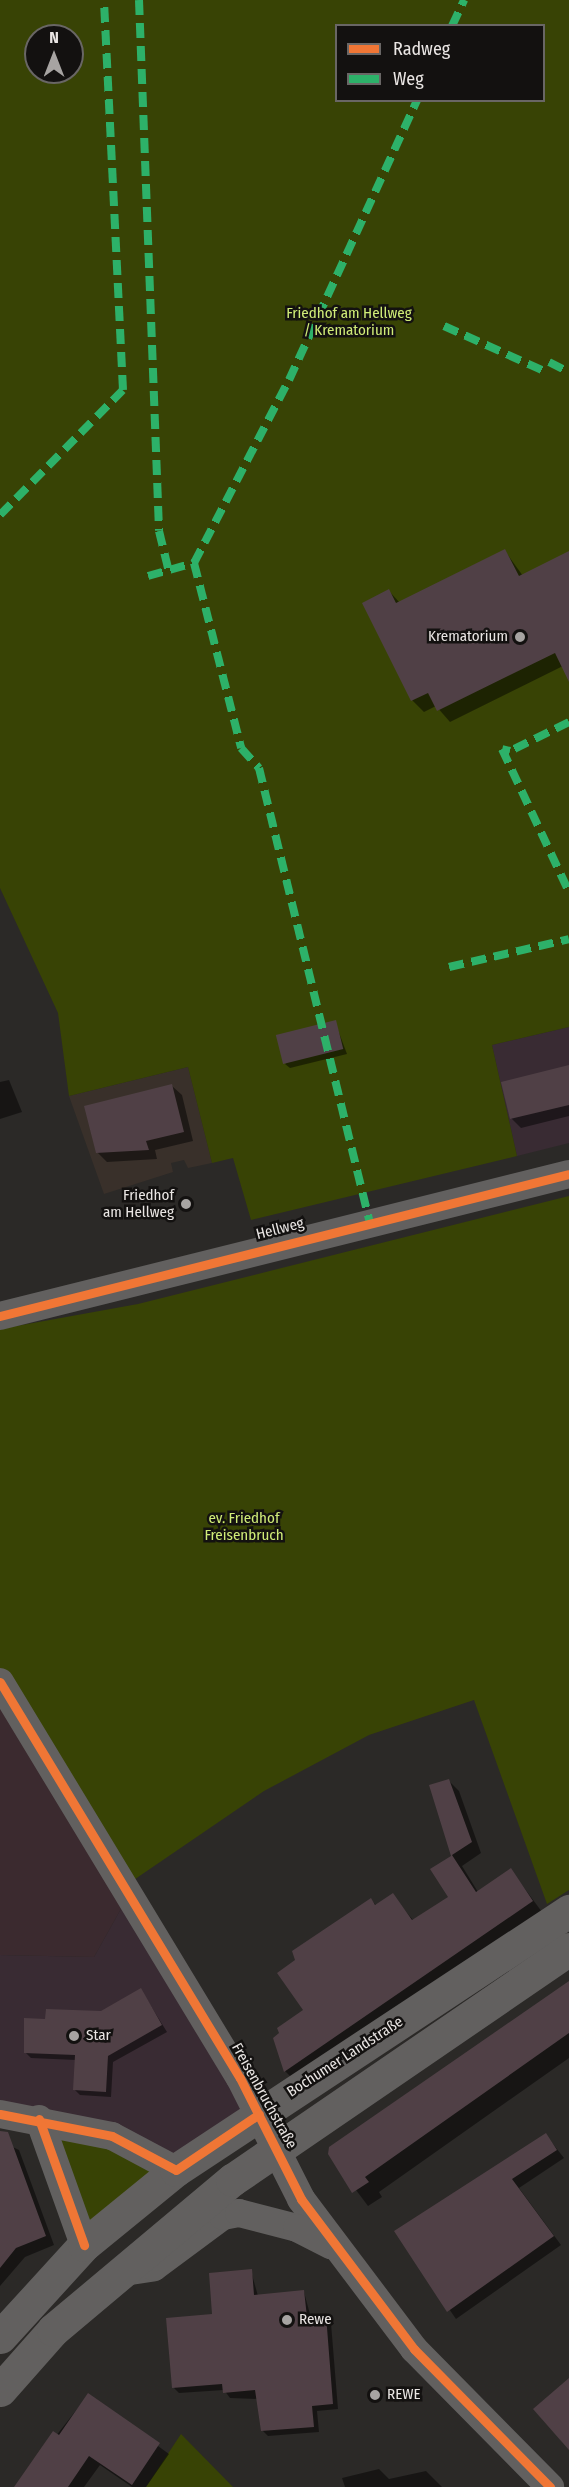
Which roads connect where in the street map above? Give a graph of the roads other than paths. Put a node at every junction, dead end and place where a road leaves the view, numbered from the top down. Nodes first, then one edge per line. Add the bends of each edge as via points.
1 (569, 1174) edge
2 (0, 1316) edge
3 (0, 1682) edge
4 (569, 1911) edge
5 (569, 1948) edge
6 (0, 2114) edge
7 (259, 2114) junction
8 (39, 2119) junction
9 (276, 2147) junction
10 (176, 2170) junction
11 (84, 2245) junction
12 (337, 2248) junction
13 (122, 2272) junction
14 (0, 2337) edge
15 (0, 2390) edge
16 (550, 2487) edge

1 - 2 street, Hellweg
3 - 7 street, Freisenbruchstraße
4 - 7 main road, Bochumer Landstraße
5 - 9 main road
6 - 8 street
7 - 9 street, Freisenbruchstraße
7 - 10 main road, Bochumer Landstraße
8 - 10 street via 112,2136
8 - 11 street
9 - 12 street, Freisenbruchstraße via 301,2199
9 - 13 main road
10 - 11 main road, Bochumer Landstraße
11 - 14 main road, Bochumer Landstraße
12 - 13 street via 297,2228 239,2213 223,2216 154,2266
12 - 16 street, Freisenbruchstraße via 414,2349
13 - 15 main road via 53,2330

